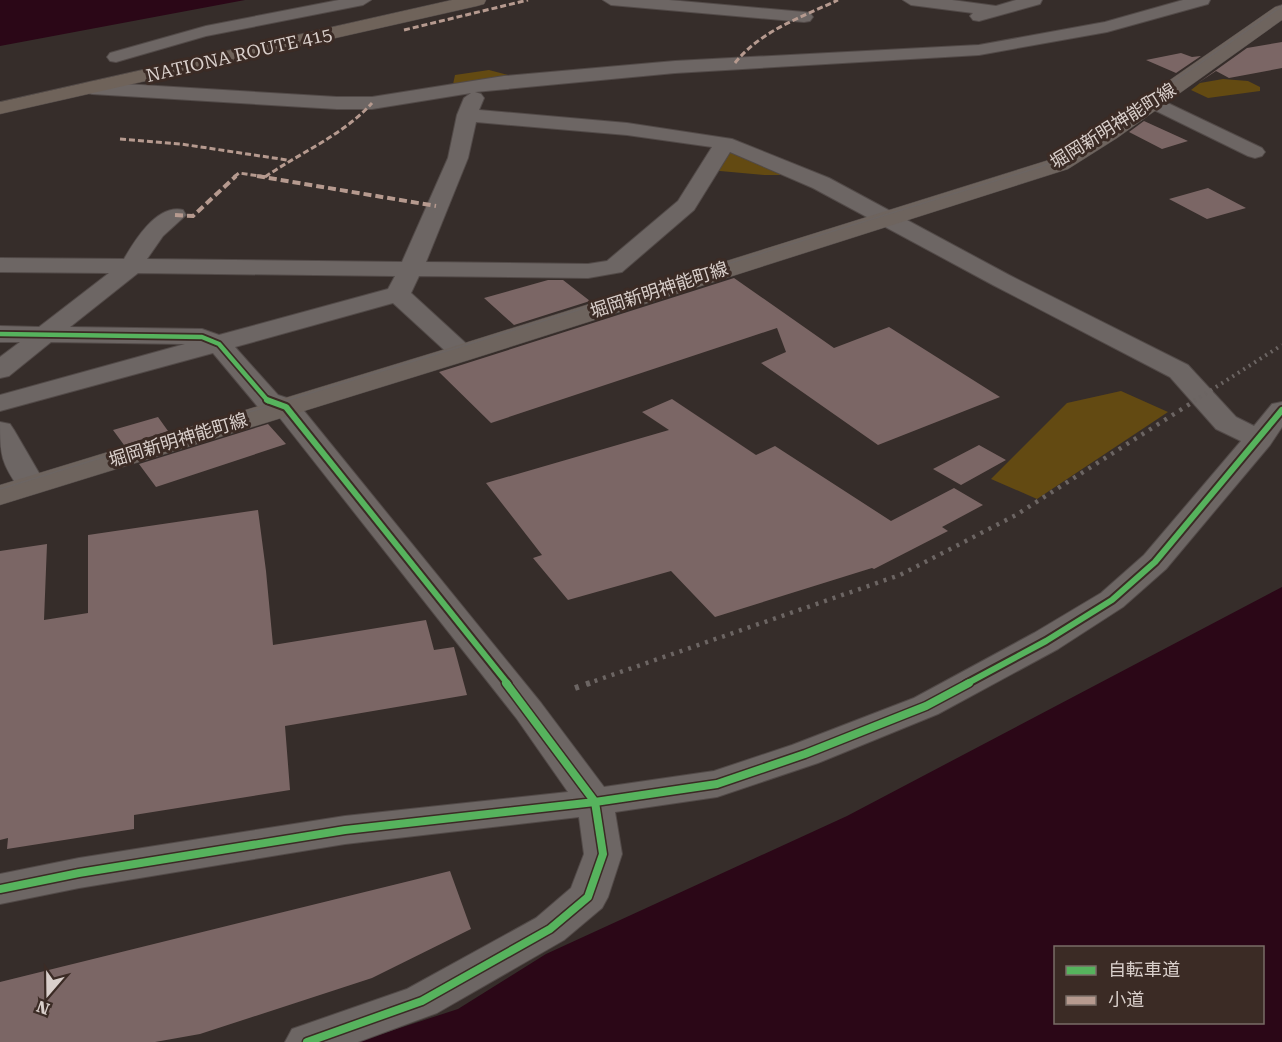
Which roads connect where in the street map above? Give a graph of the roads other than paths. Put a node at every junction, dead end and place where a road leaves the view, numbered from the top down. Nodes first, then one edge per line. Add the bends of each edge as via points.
1 (363, 0) edge
2 (477, 0) edge
3 (611, 0) edge
4 (747, 0) edge
5 (911, 0) edge
6 (1034, 0) edge
7 (1202, 0) edge
8 (1282, 1) edge
9 (659, 3) edge
10 (725, 11) junction
11 (999, 11) junction
12 (1282, 11) edge
13 (804, 17) dead end
14 (952, 24) dead end
15 (116, 57) dead end
16 (478, 87) junction
17 (92, 88) junction
18 (1153, 102) junction
19 (0, 108) edge
20 (467, 115) junction
21 (725, 143) junction
22 (1255, 152) dead end
23 (175, 215) dead end
24 (884, 216) junction
25 (0, 265) edge
26 (132, 267) junction
27 (411, 269) junction
28 (398, 294) junction
29 (0, 334) edge
30 (47, 335) junction
31 (219, 344) junction
32 (458, 348) junction
33 (0, 370) edge
34 (0, 403) edge
35 (277, 404) junction
36 (1282, 410) edge
37 (0, 430) edge
38 (1260, 439) junction
39 (19, 481) edge
40 (0, 495) edge
41 (595, 802) junction
42 (0, 889) edge
43 (307, 1042) edge

1 - 15 street via 205,33
2 - 17 highway, NATIONA ROUTE 415
3 - 9 street
4 - 10 street
5 - 11 street
6 - 11 street
7 - 16 street via 1107,27 980,50 760,61
8 - 24 main road, 堀岡新明神能町線 via 1062,152
9 - 10 street
10 - 13 street
11 - 14 street
12 - 18 main road, 堀岡新明神能町線
16 - 17 street via 372,103
16 - 20 street
17 - 19 highway, NATIONA ROUTE 415
18 - 22 street
18 - 24 main road, 堀岡新明神能町線 via 1060,164
20 - 21 street via 627,129
20 - 27 street via 458,158
21 - 24 street via 821,183
21 - 27 street via 686,205 614,267 588,271
23 - 26 street via 157,227 142,245
24 - 32 main road, 堀岡新明神能町線
24 - 38 street via 1179,370 1226,423
25 - 26 street
26 - 27 street
26 - 30 street
27 - 28 street
28 - 31 street
28 - 32 street
29 - 30 street
30 - 31 street via 202,337
30 - 33 street
31 - 34 street
31 - 35 street
32 - 35 main road, 堀岡新明神能町線
35 - 39 main road, 堀岡新明神能町線
35 - 41 street via 529,711
36 - 38 street
37 - 39 street
38 - 41 street via 1155,562 1112,600 1046,641 926,706 805,754 717,784
39 - 40 main road, 堀岡新明神能町線
41 - 42 street via 345,830
41 - 43 street via 603,854 588,897 573,910 549,929 422,1001

